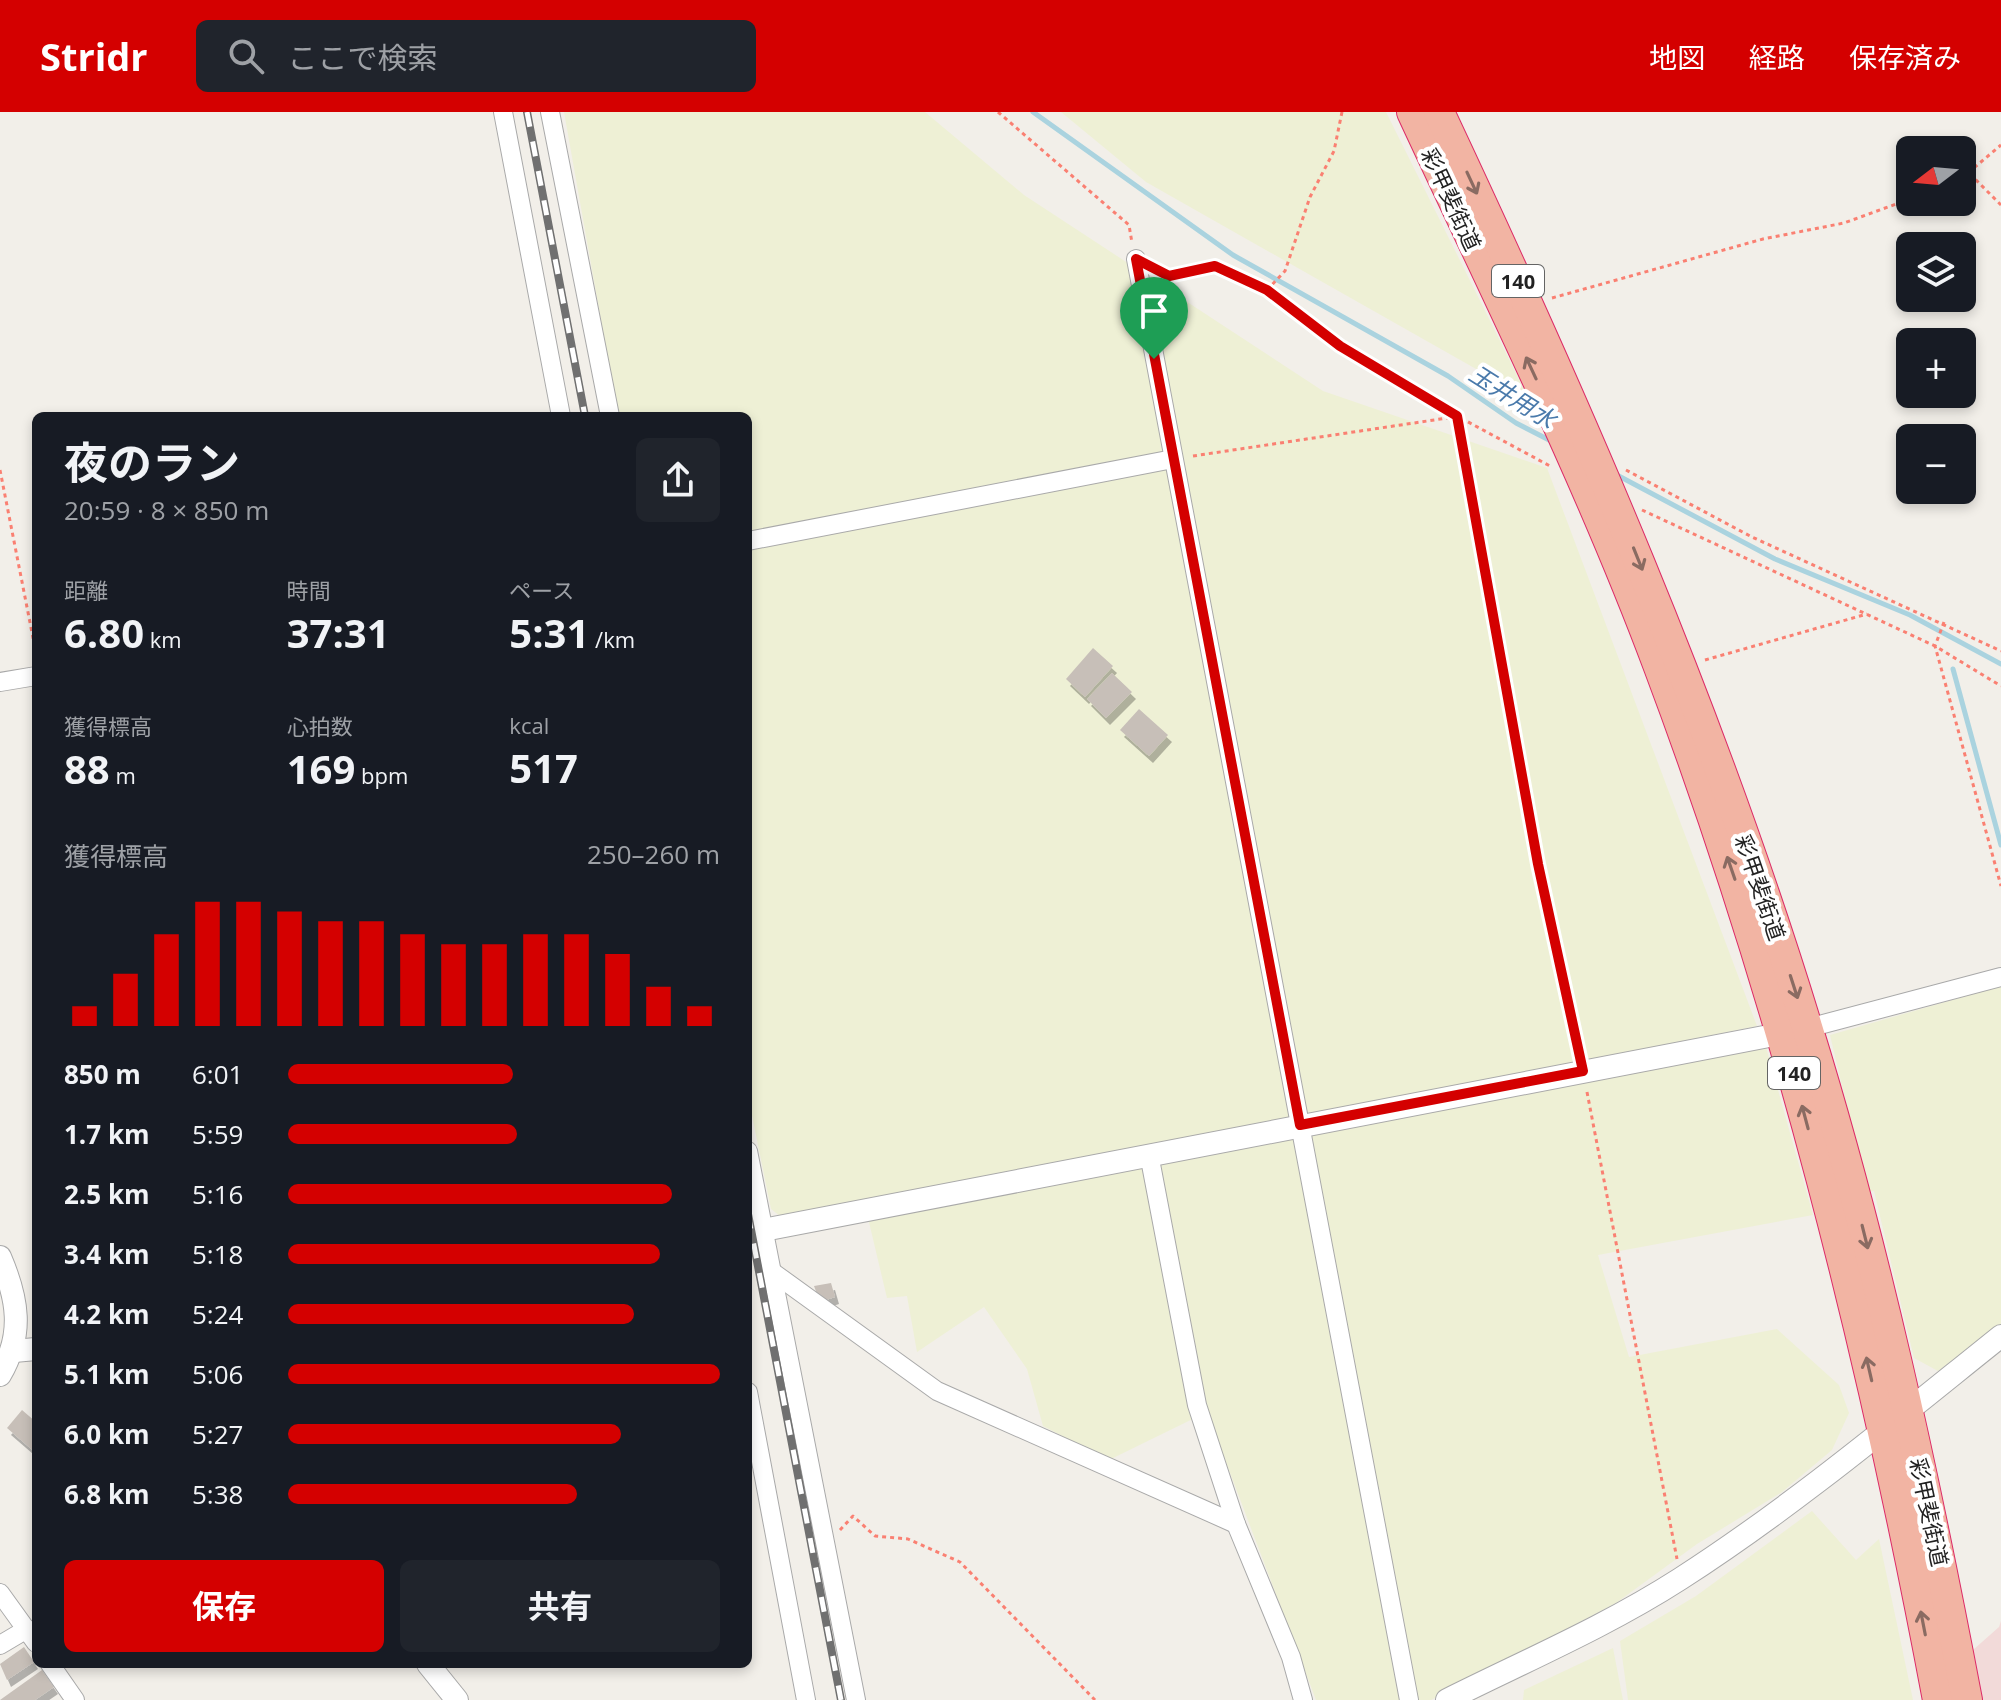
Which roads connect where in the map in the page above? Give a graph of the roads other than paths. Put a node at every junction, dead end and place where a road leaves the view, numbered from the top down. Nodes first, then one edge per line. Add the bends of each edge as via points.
1 (503, 112) edge
2 (550, 112) edge
3 (1412, 112) edge
4 (1439, 112) edge
5 (1136, 259) road end
6 (560, 412) edge
7 (609, 412) edge
8 (1173, 459) junction
9 (1595, 478) junction
10 (752, 540) edge
11 (32, 677) edge
12 (0, 682) edge
13 (2001, 977) edge
14 (1795, 1031) junction
15 (1300, 1125) junction
16 (1149, 1154) junction
17 (752, 1197) edge
18 (755, 1232) edge
19 (0, 1257) edge
20 (771, 1271) junction
21 (2001, 1336) edge
22 (25, 1350) edge
23 (0, 1375) edge
24 (1908, 1411) junction
25 (752, 1413) edge
26 (1884, 1429) junction
27 (1236, 1524) junction
28 (0, 1593) edge
29 (31, 1636) edge
30 (0, 1645) edge
31 (53, 1668) edge
32 (431, 1668) edge
33 (75, 1700) edge
34 (457, 1700) edge
35 (806, 1700) edge
36 (856, 1700) edge
37 (1303, 1700) edge
38 (1409, 1700) edge
39 (1447, 1700) edge
40 (1938, 1700) edge
41 (1967, 1700) edge

1 - 6 street
2 - 7 street
9 -> 3 highway, 彩甲斐街道 / 140 via 1564,438
4 -> 9 highway, 彩甲斐街道 / 140 via 1529,303
5 - 8 street
8 - 10 street
8 - 15 street
14 -> 9 highway, 彩甲斐街道 / 140 via 1734,876
9 -> 14 highway, 彩甲斐街道 / 140 via 1682,667 1755,868
11 - 12 street
13 - 14 street
14 - 15 street
14 -> 24 highway, 彩甲斐街道 / 140 via 1864,1232
26 -> 14 highway, 彩甲斐街道 / 140
15 - 16 street
15 - 38 street
16 - 18 street
16 - 27 street via 1197,1405
17 - 18 street
18 - 20 street
19 - 22 street via 15,1292
20 - 27 street via 937,1391
20 - 36 street
21 - 24 street
22 - 23 street
24 - 26 street
24 - 41 highway, 彩甲斐街道 / 140
25 - 35 street
26 - 39 street via 1680,1579
40 -> 26 highway, 彩甲斐街道 / 140
27 - 37 street via 1291,1657
28 - 29 street
29 - 30 street
31 - 33 street
32 - 34 street

